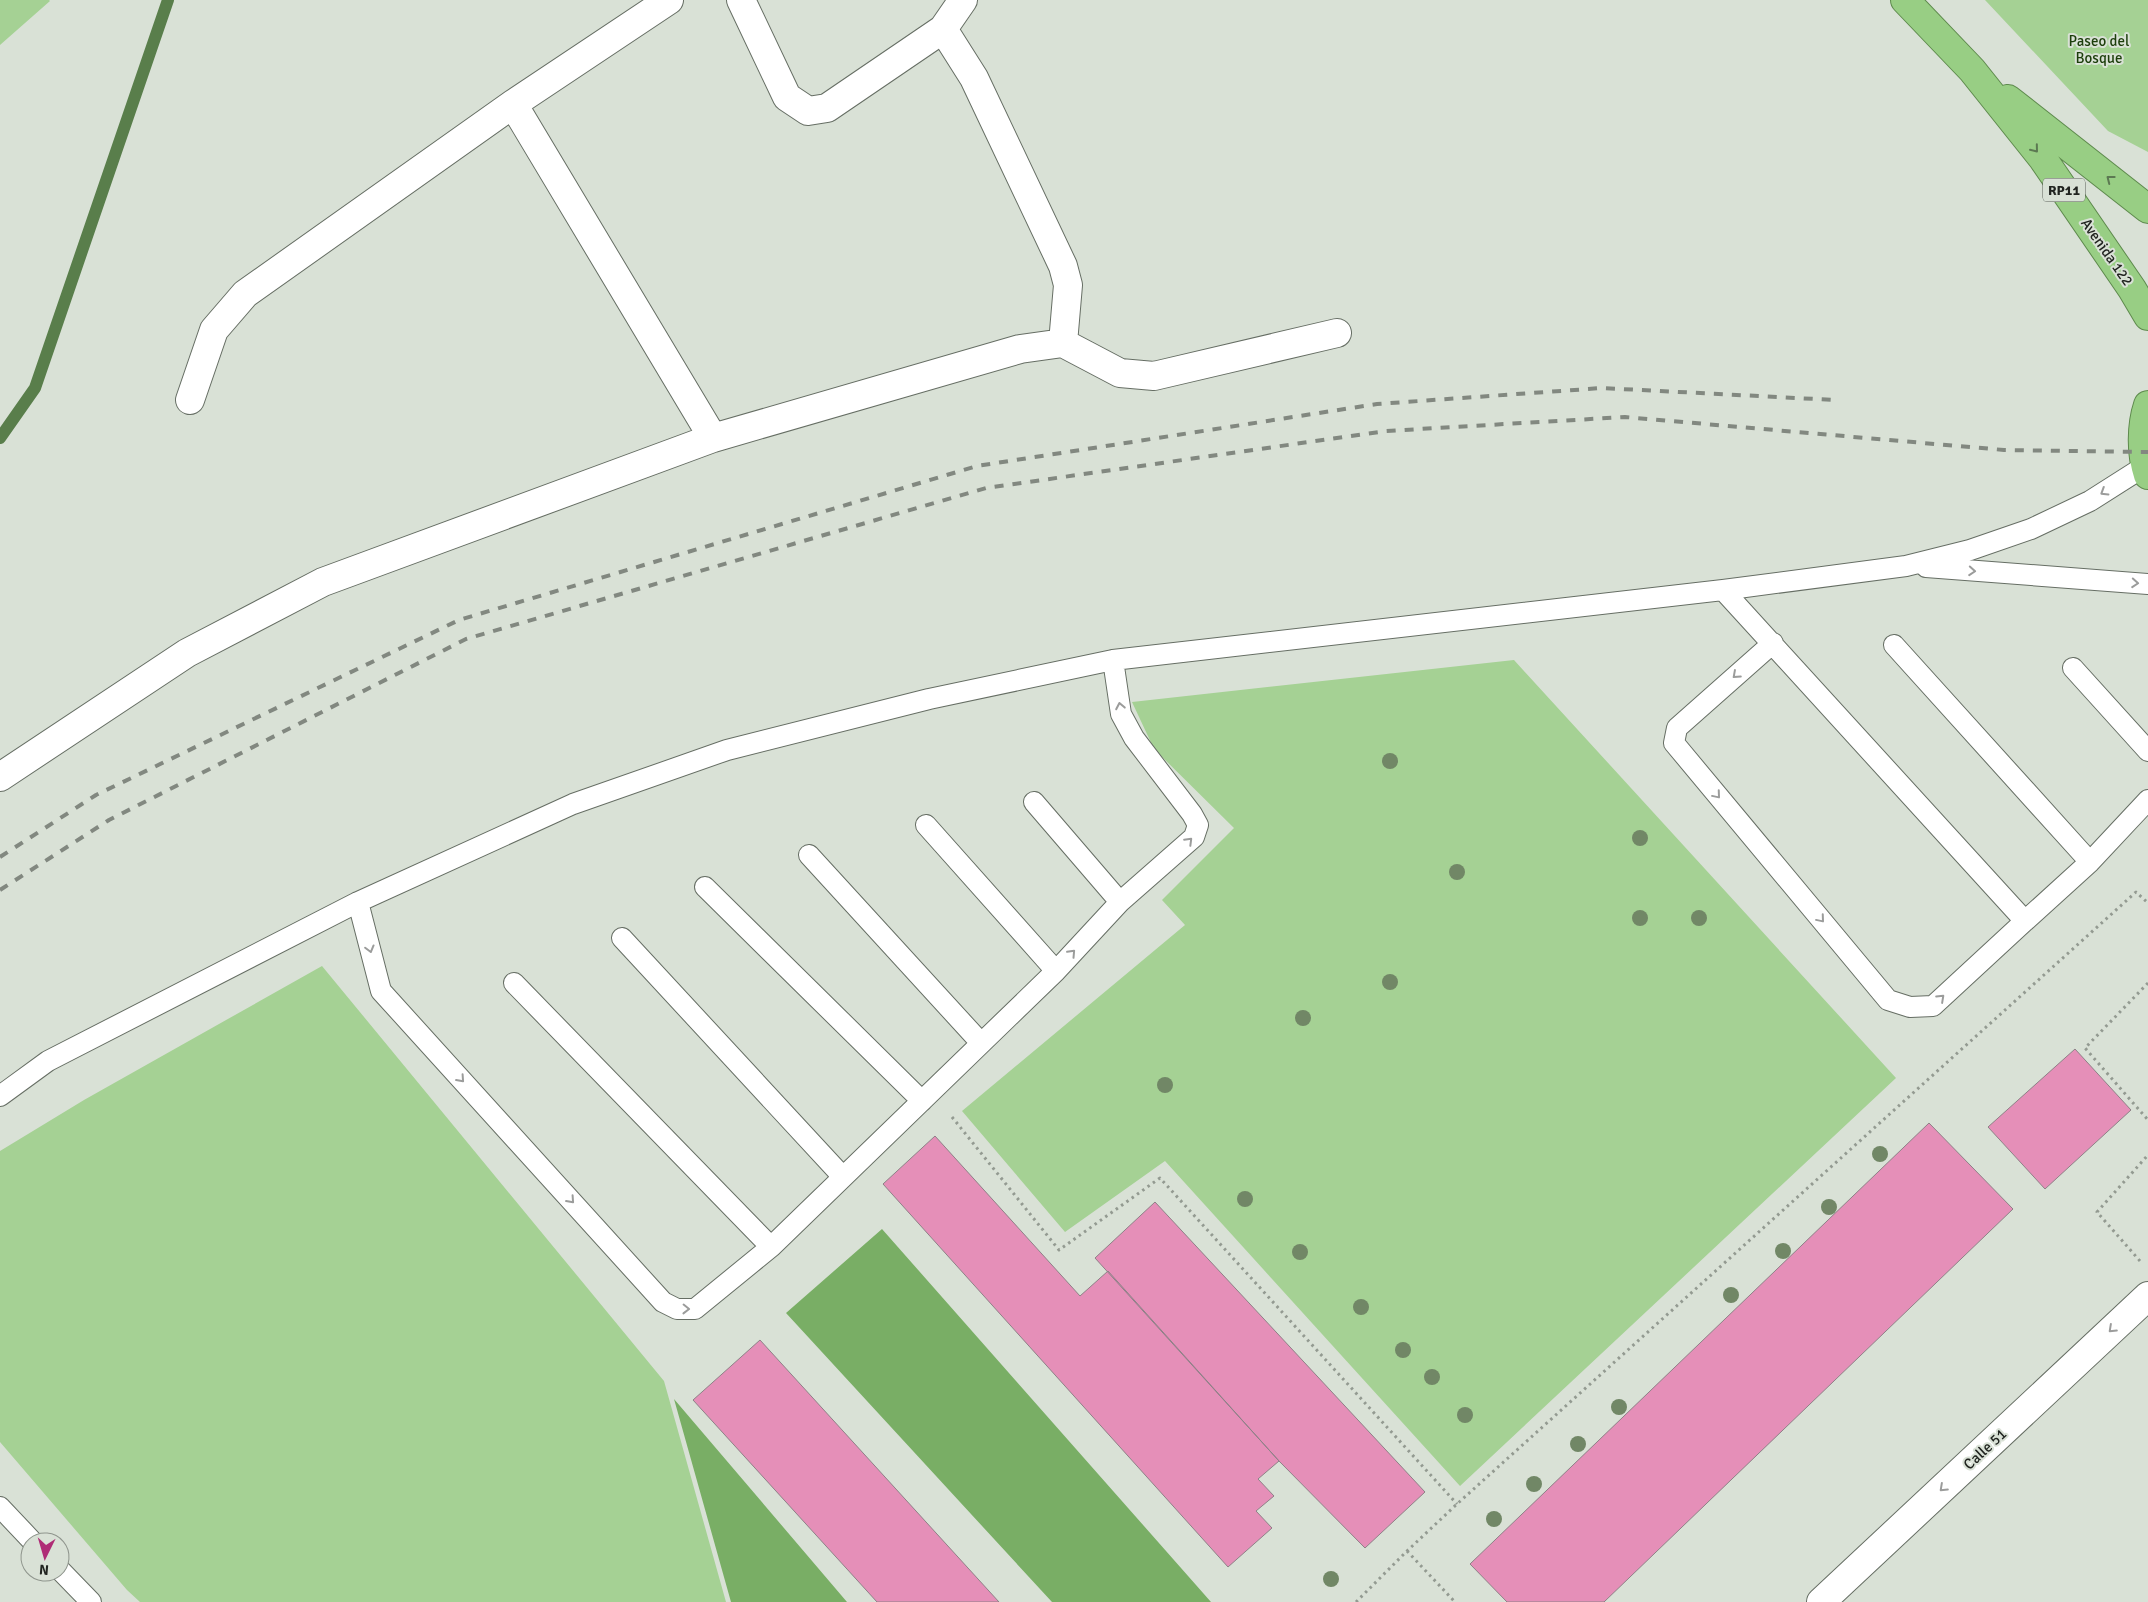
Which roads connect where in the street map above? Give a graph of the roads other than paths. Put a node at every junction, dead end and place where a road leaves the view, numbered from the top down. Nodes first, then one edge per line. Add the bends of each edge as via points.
1 (669, 0) edge
2 (741, 0) edge
3 (963, 0) edge
4 (1905, 0) edge
5 (943, 29) junction
6 (1972, 70) junction
7 (513, 104) junction
8 (2148, 209) edge
9 (2148, 316) edge
10 (1337, 333) dead end
11 (1063, 343) junction
12 (190, 400) dead end
13 (2148, 405) edge
14 (713, 438) junction
15 (2147, 471) edge
16 (1906, 566) junction
17 (2148, 584) edge
18 (1723, 590) junction
19 (1772, 643) junction
20 (1894, 645) dead end
21 (1113, 660) junction
22 (2072, 668) dead end
23 (2148, 752) edge
24 (0, 777) edge
25 (2148, 800) edge
26 (1034, 802) dead end
27 (926, 825) dead end
28 (809, 855) dead end
29 (2090, 862) junction
30 (705, 887) dead end
31 (358, 902) junction
32 (1120, 902) junction
33 (2025, 921) junction
34 (622, 938) dead end
35 (1056, 971) junction
36 (514, 983) dead end
37 (981, 1043) junction
38 (0, 1096) edge
39 (922, 1101) junction
40 (843, 1177) junction
41 (771, 1247) junction
42 (2147, 1299) edge
43 (0, 1507) edge
44 (24, 1532) edge
45 (70, 1580) edge
46 (91, 1602) edge
47 (1821, 1602) edge

1 - 7 street
2 - 5 street via 787,97 808,111 827,108
3 - 5 street
4 - 6 highway, Avenida 122 / RP11
5 - 11 street via 974,78 1063,266 1068,285
8 -> 6 highway, Avenida 122 / RP11
6 -> 9 highway, Avenida 122 / RP11 via 2042,159
7 - 12 street via 245,294 214,330
7 - 14 street
10 - 11 street via 1154,376 1120,373
11 - 14 street via 1020,349
13 - 15 highway via 2144,417
14 - 24 street via 323,582 187,653
15 -> 16 lane via 2031,528 1970,550
16 -> 17 lane
16 - 18 lane
18 - 19 lane
18 - 21 lane
19 - 33 lane
19 -> 33 lane via 1677,728 1674,743 1888,1000 1910,1008 1933,1006
20 - 29 lane
21 - 31 lane via 929,699 726,750 573,804
32 -> 21 lane via 1194,837 1198,825 1134,738 1121,714
22 - 23 lane
25 - 29 lane
26 - 32 lane
27 - 35 lane
28 - 37 lane
29 - 33 lane
30 - 39 lane
31 - 38 lane via 48,1061
31 -> 41 lane via 381,991 663,1302 677,1309 696,1310
35 -> 32 lane
34 - 40 lane
35 - 37 lane
36 - 41 lane
37 - 39 lane
39 - 40 lane
40 - 41 lane
42 -> 47 street, Calle 51
43 - 44 lane
45 - 46 lane

